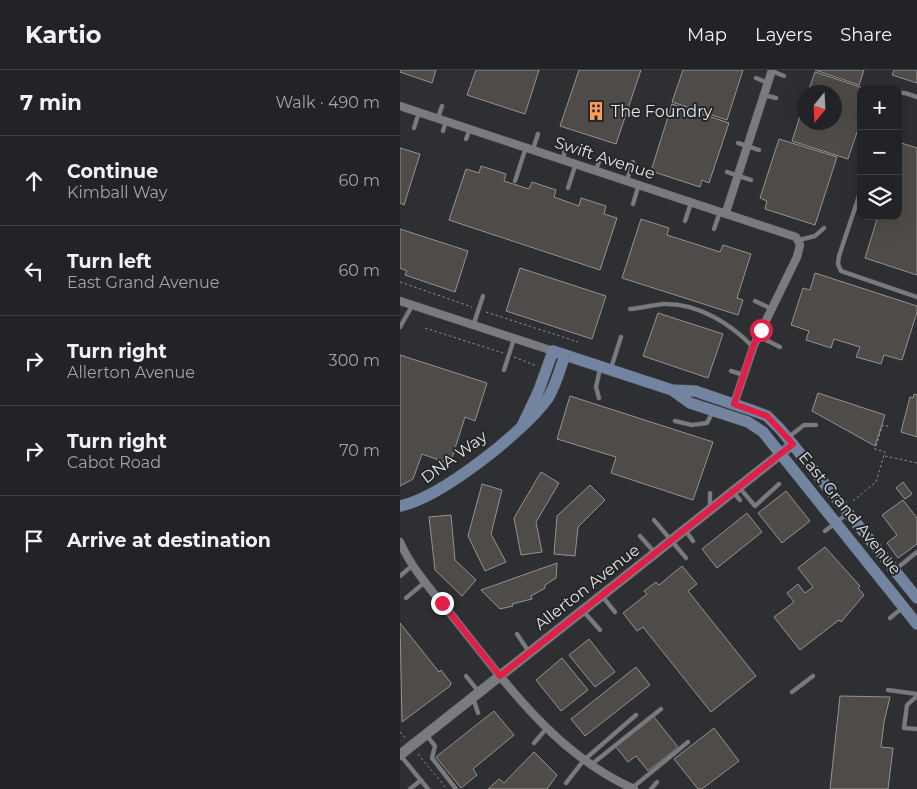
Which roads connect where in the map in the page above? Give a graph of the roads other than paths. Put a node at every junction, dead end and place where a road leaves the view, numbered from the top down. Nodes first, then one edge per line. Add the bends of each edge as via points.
1 (772, 71) edge
2 (784, 76) dead end
3 (756, 78) dead end
4 (768, 83) junction
5 (902, 92) edge
6 (764, 95) junction
7 (917, 96) edge
8 (776, 98) dead end
9 (400, 106) edge
10 (442, 106) dead end
11 (419, 112) junction
12 (442, 120) junction
13 (414, 128) dead end
14 (470, 129) junction
15 (443, 131) dead end
16 (538, 134) dead end
17 (466, 139) dead end
18 (738, 143) dead end
19 (566, 146) dead end
20 (747, 146) junction
21 (529, 148) junction
22 (759, 150) dead end
23 (601, 156) dead end
24 (562, 159) junction
25 (633, 162) dead end
26 (576, 163) junction
27 (596, 170) junction
28 (726, 172) dead end
29 (738, 176) junction
30 (627, 180) junction
31 (751, 180) dead end
32 (515, 182) dead end
33 (639, 184) junction
34 (568, 188) dead end
35 (692, 201) junction
36 (857, 202) edge
37 (633, 204) dead end
38 (723, 211) junction
39 (685, 220) dead end
40 (824, 228) dead end
41 (714, 229) dead end
42 (799, 240) junction
43 (482, 296) dead end
44 (917, 298) edge
45 (400, 301) edge
46 (755, 301) dead end
47 (412, 306) junction
48 (630, 309) dead end
49 (772, 309) junction
50 (400, 326) edge
51 (473, 326) junction
52 (758, 336) junction
53 (621, 337) dead end
54 (514, 339) junction
55 (753, 347) junction
56 (780, 347) dead end
57 (553, 351) junction
58 (565, 355) junction
59 (606, 368) junction
60 (504, 370) dead end
61 (730, 371) dead end
62 (744, 375) junction
63 (672, 390) junction
64 (600, 398) dead end
65 (734, 404) junction
66 (712, 410) junction
67 (676, 421) dead end
68 (816, 425) dead end
69 (524, 428) junction
70 (790, 441) junction
71 (781, 454) junction
72 (780, 484) dead end
73 (736, 489) junction
74 (710, 493) dead end
75 (740, 500) dead end
76 (400, 506) edge
77 (710, 509) junction
78 (847, 510) junction
79 (654, 520) dead end
80 (836, 522) junction
81 (685, 529) junction
82 (825, 531) dead end
83 (640, 536) dead end
84 (672, 540) junction
85 (693, 541) dead end
86 (400, 542) edge
87 (917, 552) edge
88 (655, 553) junction
89 (686, 558) dead end
90 (413, 565) junction
91 (895, 570) junction
92 (400, 576) edge
93 (425, 582) junction
94 (601, 595) junction
95 (917, 596) edge
96 (406, 598) dead end
97 (904, 607) junction
98 (583, 610) junction
99 (615, 612) dead end
100 (890, 618) dead end
101 (917, 624) edge
102 (600, 630) dead end
103 (517, 634) dead end
104 (529, 652) junction
105 (466, 676) dead end
106 (500, 676) junction
107 (813, 676) dead end
108 (888, 690) dead end
109 (792, 692) dead end
110 (476, 695) junction
111 (917, 695) edge
112 (661, 709) dead end
113 (478, 713) dead end
114 (636, 715) dead end
115 (546, 729) junction
116 (917, 729) edge
117 (426, 734) junction
118 (688, 742) dead end
119 (534, 743) dead end
120 (400, 754) edge
121 (587, 763) junction
122 (421, 780) junction
123 (657, 782) dead end
124 (566, 783) dead end
125 (410, 789) edge
126 (428, 789) edge
127 (456, 789) edge
128 (633, 789) edge
129 (652, 789) edge

1 - 2 lane
1 - 4 street
3 - 4 lane
4 - 6 street
5 - 7 lane
6 - 8 lane
6 - 20 street
9 - 11 street, Swift Avenue
10 - 12 lane
11 - 12 street, Swift Avenue
11 - 13 lane
12 - 14 street, Swift Avenue
12 - 15 lane
14 - 17 lane
14 - 21 street, Swift Avenue
16 - 21 lane
18 - 20 lane
19 - 24 lane
20 - 22 lane
20 - 29 street
21 - 24 street, Swift Avenue
21 - 32 lane
23 - 27 lane
24 - 26 street, Swift Avenue
25 - 30 lane
26 - 27 street, Swift Avenue
26 - 34 lane
27 - 30 street, Swift Avenue
28 - 29 lane
29 - 31 lane
29 - 38 street
30 - 33 street, Swift Avenue
33 - 35 street, Swift Avenue
33 - 37 lane
35 - 38 street, Swift Avenue
35 - 39 lane
36 - 44 lane via 839,256 840,271
38 - 41 lane
38 - 42 street, Swift Avenue via 787,232
40 - 42 lane via 815,236
42 - 49 street via 797,258
43 - 51 lane
45 - 47 street, East Grand Avenue
46 - 49 lane
47 - 50 lane
47 - 51 street, East Grand Avenue
48 - 55 lane via 666,304 687,308 723,322
49 - 52 street
51 - 54 street, East Grand Avenue
52 - 55 street
52 - 56 lane
53 - 59 lane
54 - 57 street, East Grand Avenue
54 - 60 lane
55 - 62 street
57 - 58 main road, East Grand Avenue
57 - 69 main road, DNA Way
58 - 59 main road, East Grand Avenue
58 - 69 main road, DNA Way via 549,396
59 - 63 main road, East Grand Avenue
59 - 64 lane via 596,387
61 - 62 lane
62 - 65 street
63 - 65 main road, East Grand Avenue via 695,391
63 - 66 main road, East Grand Avenue via 690,403
65 - 70 main road, East Grand Avenue via 767,416
66 - 67 lane via 707,423 692,425
66 - 71 main road, East Grand Avenue via 758,428
68 - 70 lane via 804,425
69 - 76 main road, DNA Way via 444,488
70 - 71 street, Allerton Avenue
70 - 78 main road, East Grand Avenue
71 - 73 street, Allerton Avenue
71 - 80 main road, East Grand Avenue
72 - 73 lane via 755,506
73 - 75 lane
73 - 77 street, Allerton Avenue
74 - 77 lane
77 - 81 street, Allerton Avenue
78 - 80 lane
78 - 91 main road, East Grand Avenue
79 - 84 lane
80 - 82 lane
80 - 97 main road, East Grand Avenue
81 - 84 street, Allerton Avenue
81 - 85 lane
83 - 88 lane
84 - 88 street, Allerton Avenue
84 - 89 lane
86 - 90 street
87 - 91 lane
88 - 94 street, Allerton Avenue
90 - 92 lane
90 - 93 street
91 - 95 main road, East Grand Avenue
93 - 96 lane
93 - 106 street
94 - 98 street, Allerton Avenue
94 - 99 lane
95 - 97 street
97 - 100 lane
97 - 101 main road, East Grand Avenue
98 - 102 lane
98 - 104 street, Allerton Avenue
103 - 104 lane
104 - 106 street, Allerton Avenue
105 - 110 lane
106 - 110 street, Allerton Avenue
106 - 115 street
107 - 109 lane
108 - 111 lane
110 - 113 lane
110 - 117 street, Allerton Avenue
111 - 116 lane via 907,705 904,728
112 - 121 lane
114 - 121 lane
115 - 119 lane
115 - 121 street
117 - 120 street, Allerton Avenue
117 - 127 lane via 435,746 432,758
118 - 128 lane
120 - 122 lane
121 - 124 lane
121 - 128 street
122 - 125 lane
122 - 126 lane
123 - 129 lane

